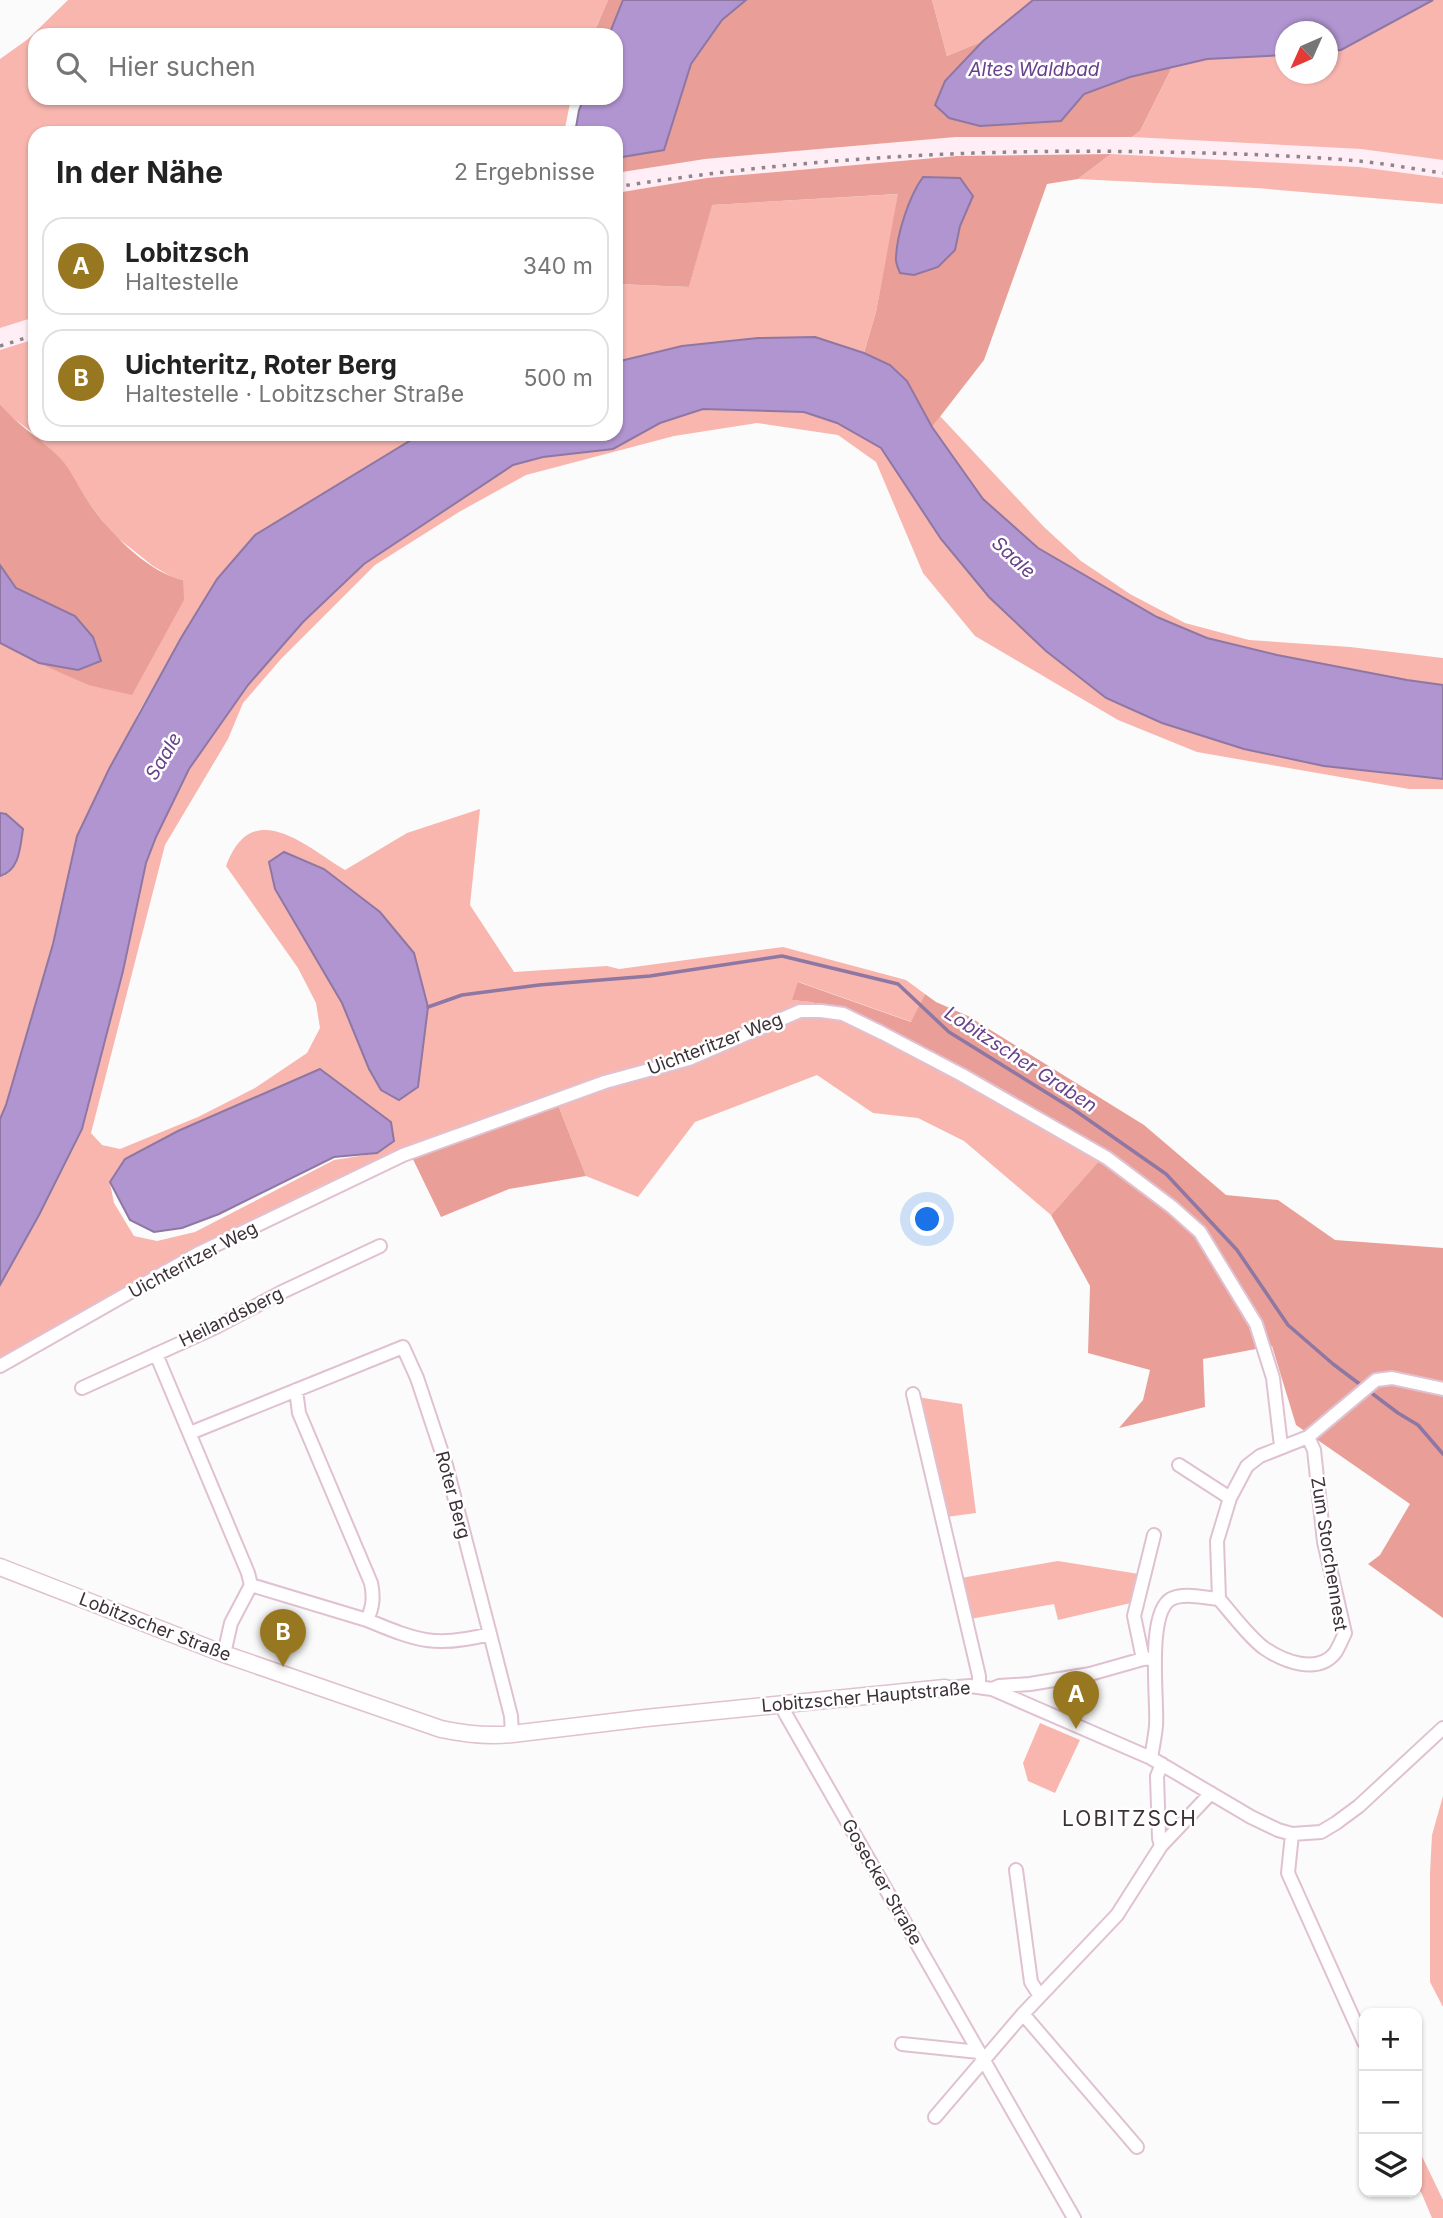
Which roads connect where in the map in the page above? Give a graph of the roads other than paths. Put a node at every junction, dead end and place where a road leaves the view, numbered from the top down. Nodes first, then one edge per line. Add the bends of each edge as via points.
1 (380, 1246) dead end
2 (156, 1354) junction
3 (0, 1366) edge
4 (82, 1388) dead end
5 (1443, 1389) edge
6 (296, 1390) junction
7 (913, 1394) dead end
8 (190, 1433) junction
9 (1308, 1437) junction
10 (1281, 1446) junction
11 (1179, 1465) dead end
12 (1230, 1498) junction
13 (1154, 1535) dead end
14 (0, 1567) edge
15 (251, 1585) junction
16 (1219, 1599) junction
17 (367, 1620) junction
18 (490, 1634) junction
19 (223, 1654) junction
20 (1148, 1658) junction
21 (975, 1687) junction
22 (945, 1688) joint
23 (992, 1689) junction
24 (782, 1704) junction
25 (1443, 1728) edge
26 (512, 1734) junction
27 (1157, 1761) junction
28 (1211, 1793) junction
29 (1292, 1834) junction
30 (1161, 1846) junction
31 (1016, 1870) dead end
32 (1040, 1996) junction
33 (1023, 2014) junction
34 (1359, 2031) edge
35 (902, 2044) dead end
36 (981, 2055) junction
37 (935, 2117) dead end
38 (1137, 2147) dead end
39 (1074, 2218) edge

1 - 2 street, Heilandsberg
2 - 4 street, Heilandsberg
2 - 8 street
3 - 10 street, Uichteritzer Weg via 197,1254 403,1155 605,1082 689,1059 800,1011 821,1011 843,1014 893,1039 1107,1158 1200,1232 1256,1324 1273,1378
5 - 9 street via 1392,1378 1376,1380
6 - 8 street, Roter Berg
6 - 17 street via 299,1413 371,1583 374,1595
6 - 18 street, Roter Berg via 403,1347 446,1465
7 - 21 street via 979,1676
8 - 15 street
9 - 10 street
9 - 16 street, Zum Storchennest via 1314,1450 1324,1542 1345,1633 1334,1654 1306,1665 1293,1662 1264,1647
10 - 12 street via 1247,1466
11 - 12 street
12 - 16 street via 1217,1541
13 - 20 street via 1134,1616
14 - 19 street, Lobitzscher Straße
15 - 17 street
15 - 19 street via 231,1623
16 - 20 street via 1171,1599 1160,1615
17 - 18 street via 428,1642
18 - 26 street
19 - 26 street, Lobitzscher Straße via 441,1729
20 - 23 street via 1090,1674
20 - 27 street
21 - 22 street, Lobitzscher Hauptstraße
21 - 23 street, Lobitzscher Hauptstraße
22 - 24 street, Lobitzscher Hauptstraße
23 - 27 street, Lobitzscher Hauptstraße
24 - 26 street, Lobitzscher Hauptstraße
24 - 36 street, Gosecker Straße
25 - 29 street via 1336,1823 1321,1832
27 - 28 street, Lobitzscher Hauptstraße
27 - 30 street
28 - 29 street, Lobitzscher Hauptstraße
28 - 30 street
29 - 34 street via 1289,1873
30 - 32 street via 1117,1916
31 - 32 street via 1031,1982
32 - 33 street
33 - 36 street
33 - 38 street
35 - 36 street
36 - 37 street
36 - 39 street, Gosecker Straße

